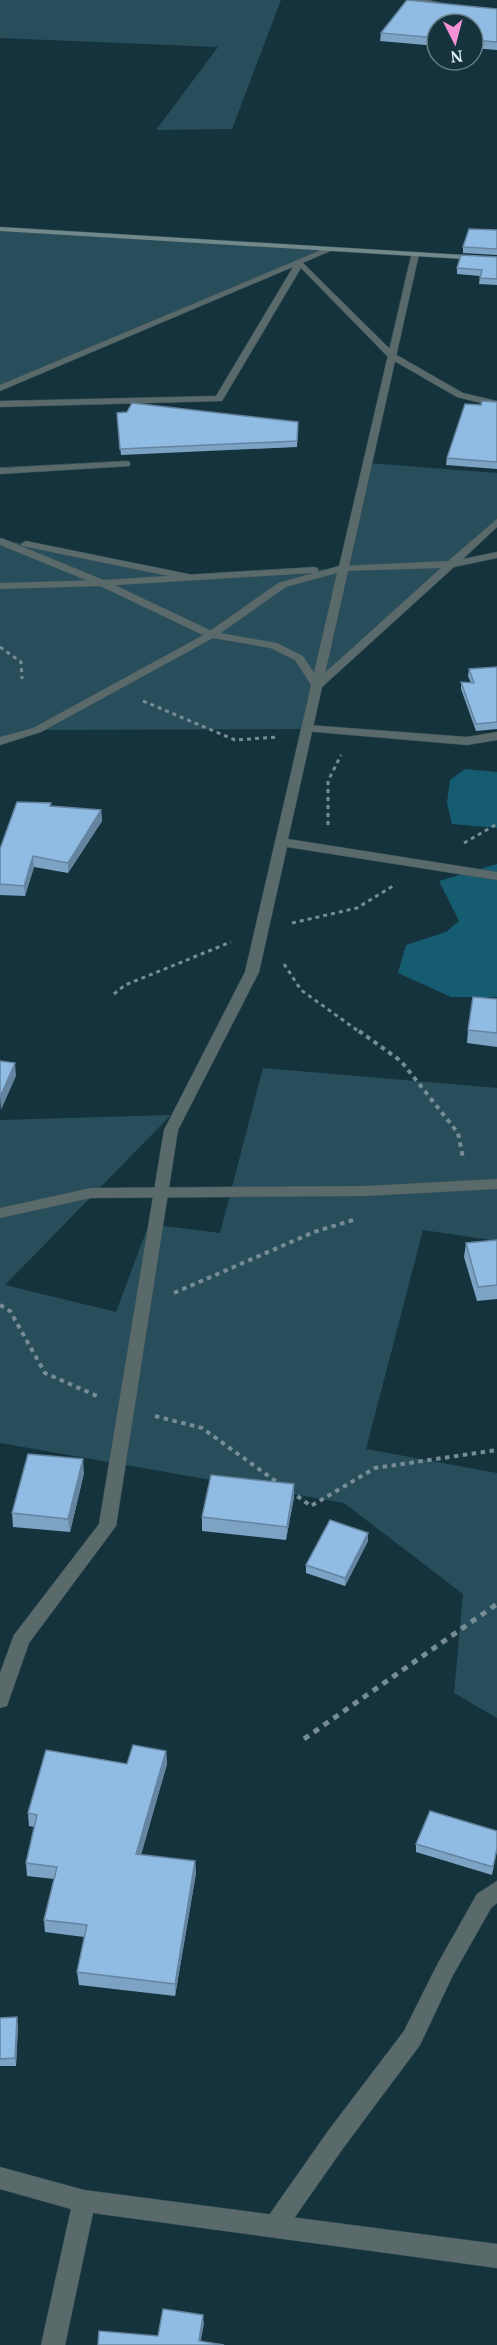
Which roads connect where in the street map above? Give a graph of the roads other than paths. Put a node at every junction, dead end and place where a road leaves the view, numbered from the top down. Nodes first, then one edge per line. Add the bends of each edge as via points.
1 (417, 0) edge
2 (463, 8) edge
3 (0, 228) edge
4 (329, 250) junction
5 (415, 254) junction
6 (497, 259) edge
7 (300, 262) junction
8 (392, 356) junction
9 (0, 388) edge
10 (0, 404) edge
11 (497, 404) edge
12 (127, 464) dead end
13 (0, 471) edge
14 (497, 522) edge
15 (0, 540) edge
16 (497, 555) edge
17 (453, 564) junction
18 (344, 568) junction
19 (188, 577) junction
20 (102, 583) junction
21 (0, 586) edge
22 (211, 635) junction
23 (317, 686) junction
24 (308, 729) junction
25 (497, 736) edge
26 (0, 741) edge
27 (281, 842) junction
28 (497, 876) edge
29 (497, 1184) edge
30 (161, 1194) junction
31 (0, 1213) edge
32 (0, 1700) edge
33 (497, 1890) edge
34 (0, 2178) edge
35 (84, 2200) junction
36 (275, 2226) junction
37 (497, 2256) edge
38 (53, 2345) edge

1 - 2 street
3 - 4 main road
4 - 5 main road
4 - 7 street
5 - 6 main road
5 - 8 street
7 - 8 street
7 - 9 street
7 - 10 street via 219,399
8 - 11 street via 460,395
8 - 18 street
12 - 13 street
14 - 17 street
15 - 19 street
15 - 20 street
16 - 17 street
17 - 18 street
17 - 23 street
18 - 19 street
18 - 22 street via 282,585
18 - 23 street
19 - 20 street
20 - 21 street
20 - 22 street
22 - 23 street via 273,645 299,658
22 - 26 street via 37,730
23 - 24 street
24 - 25 street via 467,741
24 - 27 street
27 - 28 street
27 - 30 street via 252,972 171,1130
29 - 30 street via 366,1191
30 - 31 street via 91,1193
30 - 32 street via 106,1526 21,1640
33 - 36 street via 484,1901 444,1970 412,2038
34 - 35 street
35 - 36 street
35 - 38 street
36 - 37 street

